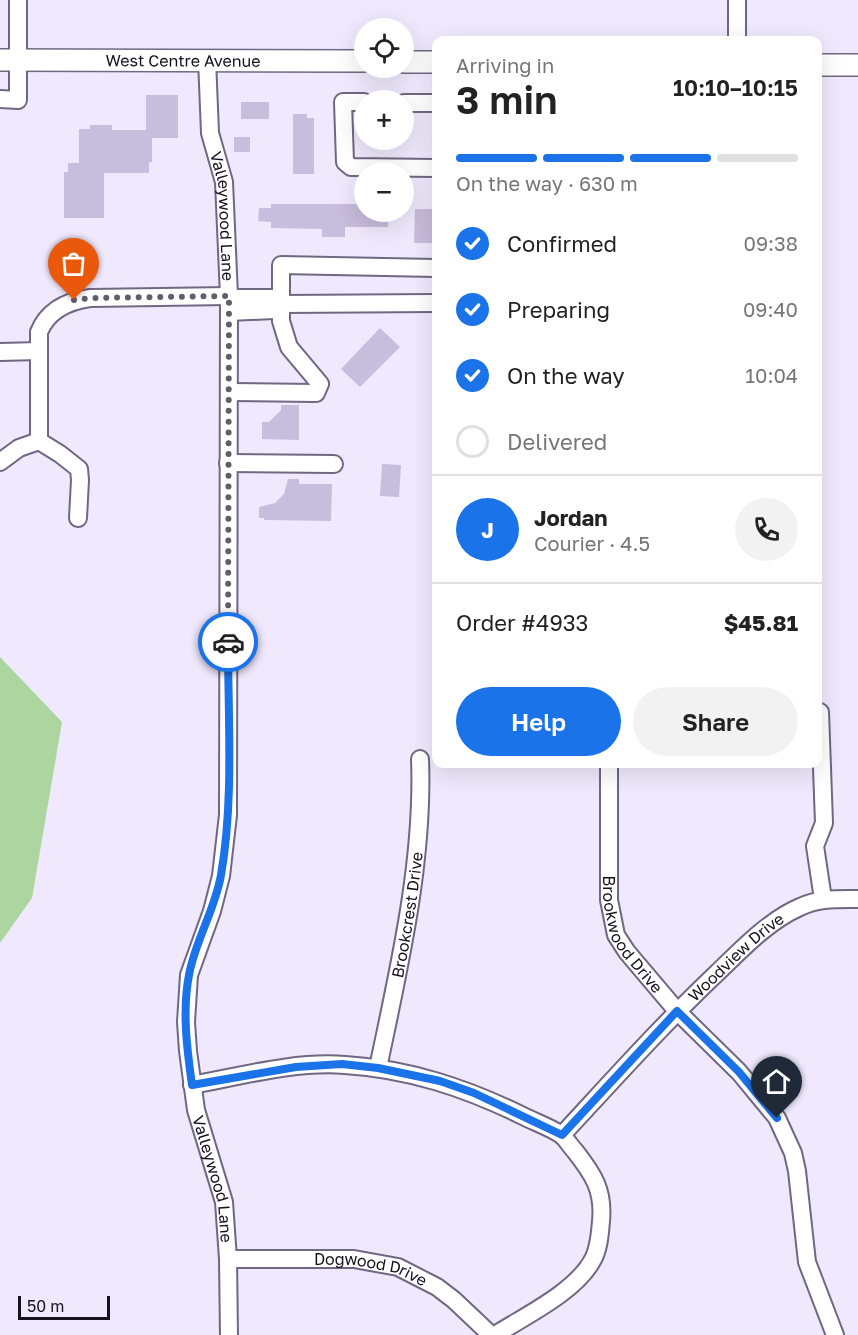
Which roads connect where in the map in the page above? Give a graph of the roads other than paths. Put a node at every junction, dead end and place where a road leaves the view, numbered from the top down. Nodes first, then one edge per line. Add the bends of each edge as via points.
1 (18, 0) edge
2 (737, 0) edge
3 (737, 36) edge
4 (207, 59) junction
5 (9, 60) edge
6 (354, 61) edge
7 (414, 62) edge
8 (432, 62) edge
9 (822, 65) edge
10 (858, 65) edge
11 (0, 99) edge
12 (354, 102) edge
13 (414, 103) edge
14 (432, 103) edge
15 (432, 168) edge
16 (432, 268) edge
17 (229, 302) junction
18 (432, 303) edge
19 (282, 304) junction
20 (39, 351) junction
21 (0, 352) edge
22 (229, 392) junction
23 (39, 441) junction
24 (0, 462) edge
25 (228, 463) junction
26 (334, 464) dead end
27 (78, 518) dead end
28 (420, 759) dead end
29 (609, 768) edge
30 (822, 768) edge
31 (823, 899) junction
32 (858, 899) edge
33 (677, 1011) junction
34 (378, 1068) junction
35 (192, 1085) junction
36 (562, 1135) junction
37 (228, 1259) junction
38 (229, 1335) edge
39 (493, 1335) edge
40 (835, 1335) edge

1 - 5 street
2 - 3 street
4 - 5 main road, West Centre Avenue
4 - 6 main road, West Centre Avenue
4 - 17 street, Valleywood Lane via 210,134 224,182
5 - 11 street via 18,100
7 - 8 main road
9 - 10 main road
12 - 15 street via 343,102 345,162 351,167
13 - 14 street
16 - 19 street via 281,265
17 - 19 street via 274,298
17 - 20 street via 74,300 42,323
17 - 22 street, Valleywood Lane
18 - 19 street
19 - 22 street via 281,321 289,346 320,384 316,393
20 - 21 street
20 - 23 street
22 - 25 street, Valleywood Lane
23 - 24 street via 19,448
23 - 27 street via 79,469
25 - 26 street
25 - 35 street, Valleywood Lane via 228,815 221,876 189,975 186,1022
28 - 34 street, Brookcrest Drive via 422,794 413,880
29 - 33 street, Brookwood Drive via 609,900 616,935
30 - 31 street via 824,823 815,846
31 - 32 street, Woodview Drive
31 - 33 street, Woodview Drive via 799,907 767,928
33 - 36 street, Woodview Drive
33 - 40 street, Brookwood Drive via 739,1072 777,1118 795,1162 807,1262
34 - 35 street via 342,1064 296,1067
34 - 36 street via 463,1089
35 - 37 street, Valleywood Lane via 224,1202
36 - 39 street via 593,1174 601,1195 602,1215 593,1260 564,1290
37 - 38 street, Valleywood Lane
37 - 39 street, Dogwood Drive via 354,1259 398,1267 437,1287

